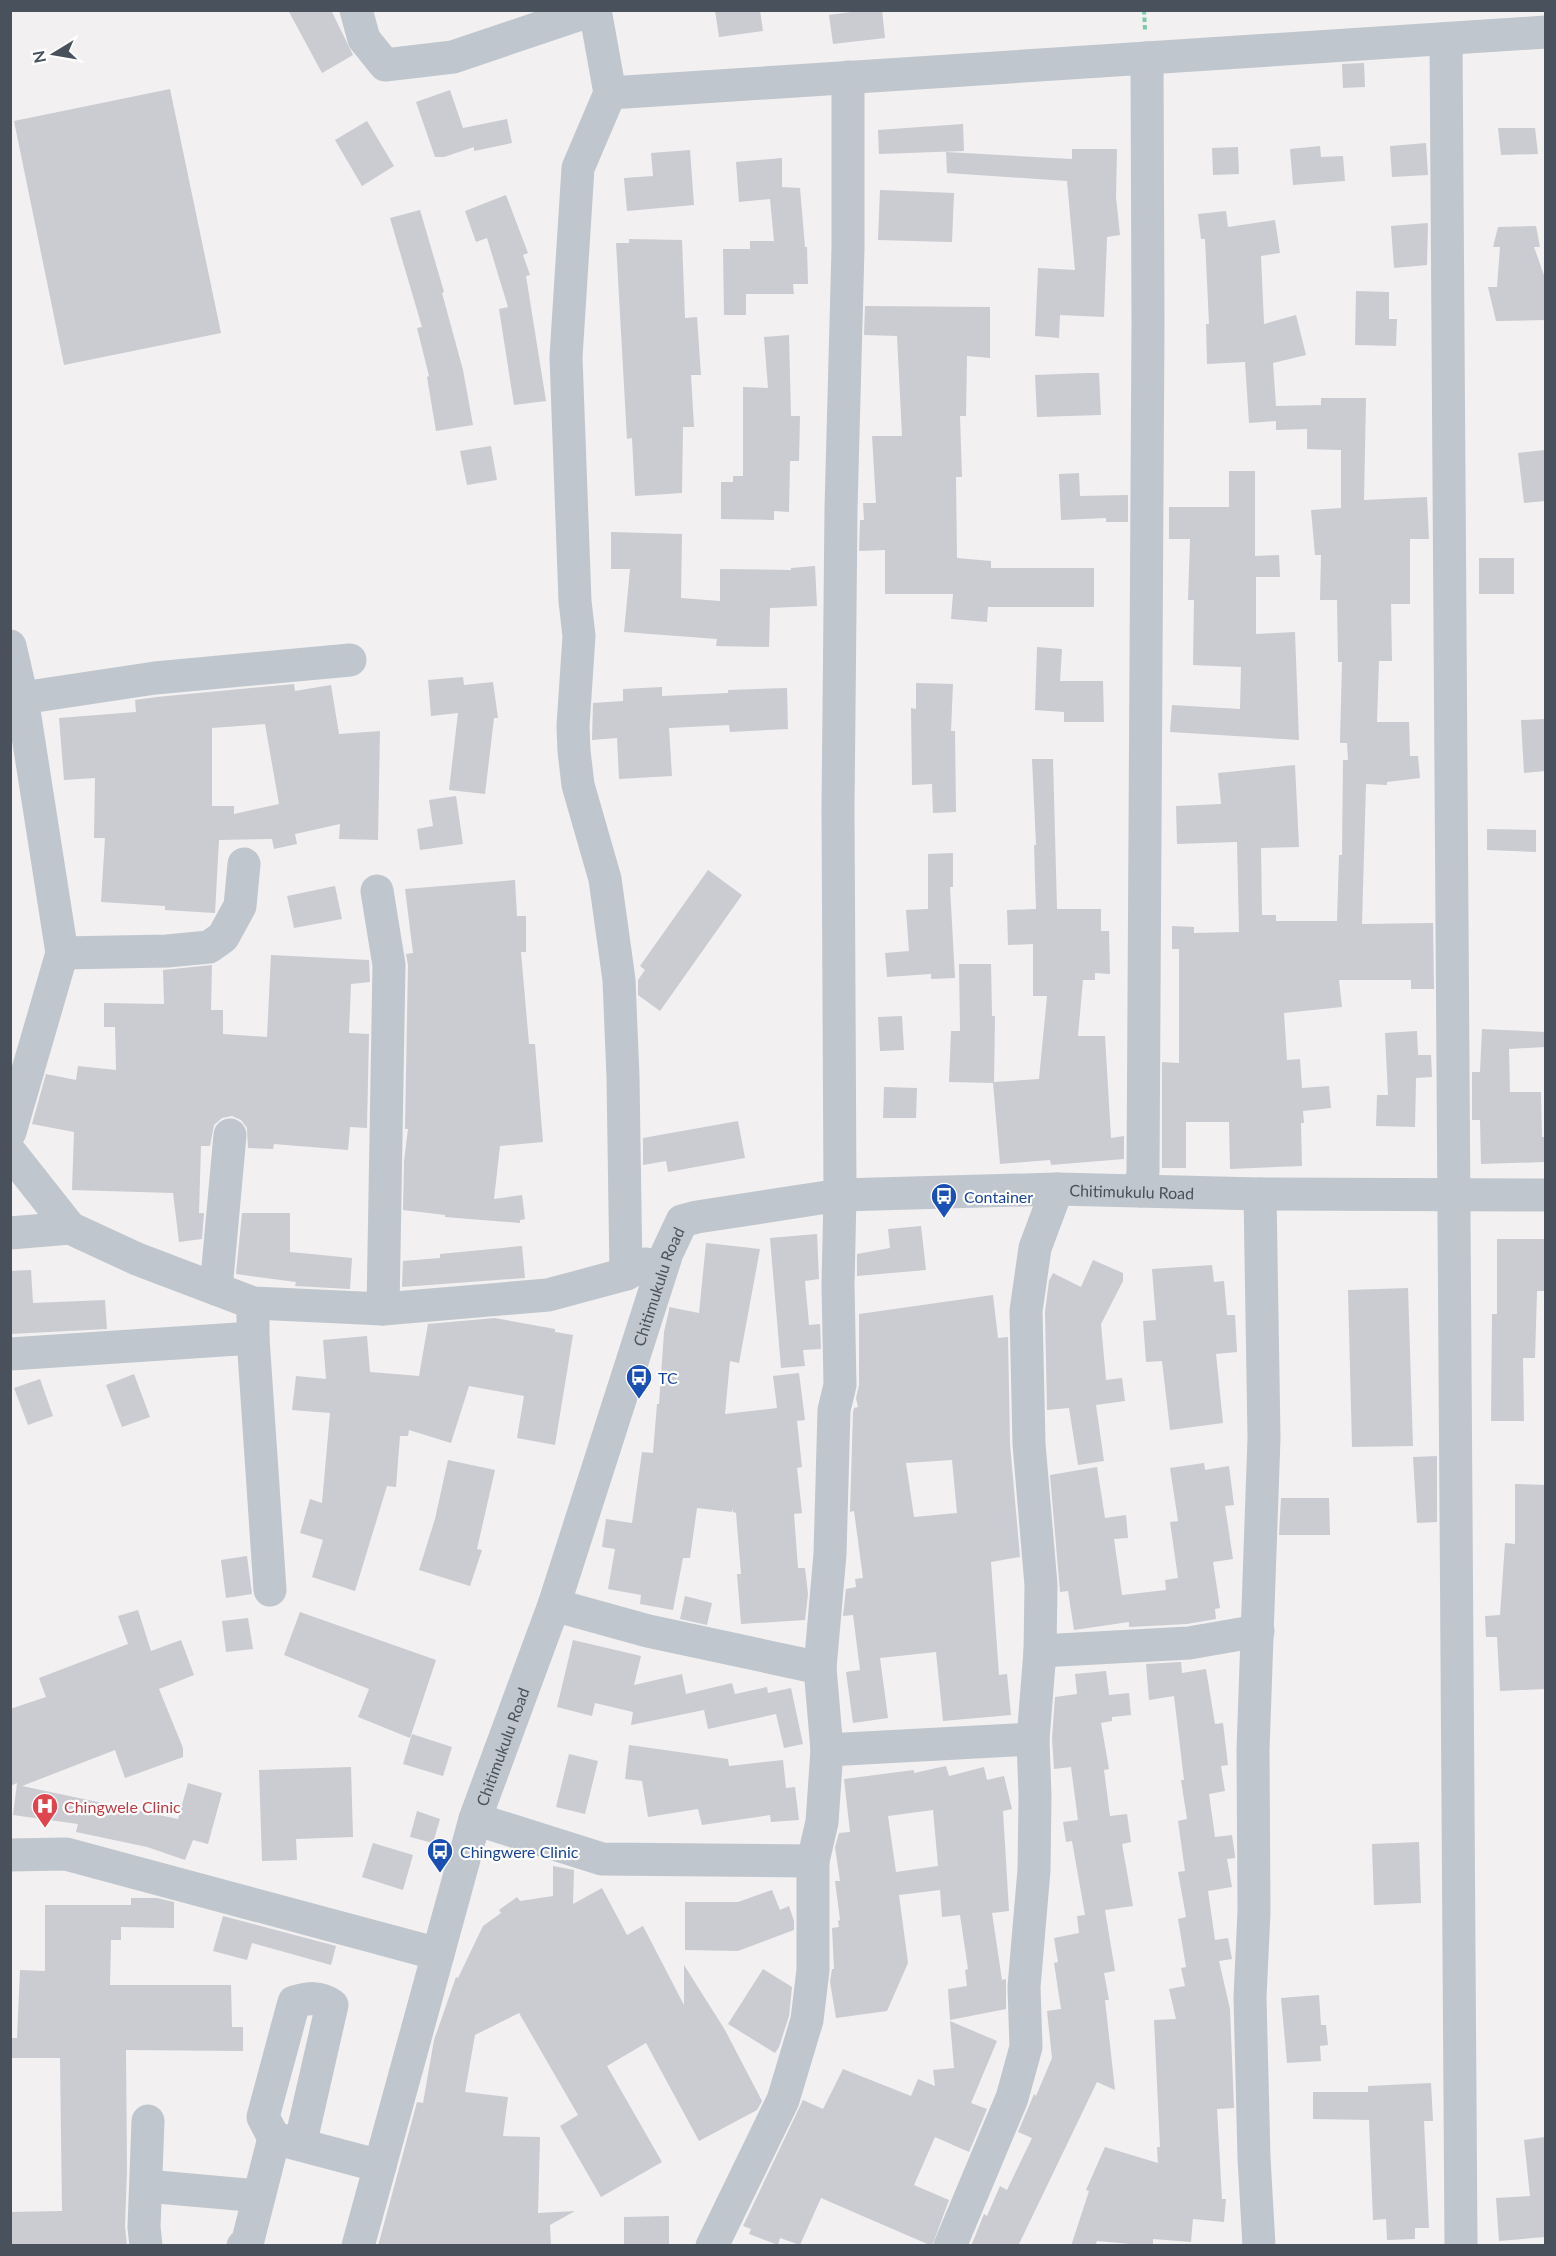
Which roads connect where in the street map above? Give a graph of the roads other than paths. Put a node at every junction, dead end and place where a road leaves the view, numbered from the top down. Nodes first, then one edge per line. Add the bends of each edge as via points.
1 (356, 10) edge
2 (593, 10) edge
3 (1508, 23) edge
4 (1545, 32) edge
5 (1446, 39) junction
6 (1146, 58) junction
7 (848, 77) junction
8 (610, 93) junction
9 (10, 646) edge
10 (350, 660) dead end
11 (22, 698) junction
12 (244, 864) dead end
13 (377, 891) dead end
14 (62, 952) junction
15 (10, 1132) edge
16 (230, 1135) dead end
17 (10, 1152) edge
18 (1057, 1189) junction
19 (1141, 1191) junction
20 (1260, 1194) junction
21 (840, 1195) junction
22 (1453, 1195) junction
23 (1545, 1195) edge
24 (70, 1228) junction
25 (10, 1233) edge
26 (667, 1253) junction
27 (626, 1274) junction
28 (216, 1289) junction
29 (253, 1303) junction
30 (384, 1309) junction
31 (253, 1338) junction
32 (10, 1354) edge
33 (270, 1590) dead end
34 (554, 1605) junction
35 (1258, 1631) junction
36 (1040, 1651) junction
37 (820, 1668) junction
38 (1033, 1739) junction
39 (827, 1750) junction
40 (476, 1819) junction
41 (10, 1855) edge
42 (813, 1861) junction
43 (438, 1954) junction
44 (148, 2121) dead end
45 (380, 2166) junction
46 (146, 2186) junction
47 (259, 2196) junction
48 (146, 2246) edge
49 (243, 2246) edge
50 (358, 2246) edge
51 (712, 2246) edge
52 (950, 2246) edge
53 (1259, 2246) edge
54 (1461, 2246) edge

1 - 2 street via 364,39 385,65 453,57
2 - 8 street
3 - 4 street
3 - 5 street
5 - 6 street
5 - 22 street
6 - 7 street
6 - 19 street via 1148,323
7 - 8 street
7 - 21 street via 838,796
8 - 27 street via 578,168 566,357 579,636 574,751 578,785 606,879 619,980
9 - 11 street
10 - 11 street via 155,678
11 - 14 street
12 - 14 street via 240,906 223,937 209,947
13 - 30 street via 389,965
14 - 15 street
16 - 28 street
17 - 24 street
18 - 19 street, Chitimukulu Road
18 - 21 street, Chitimukulu Road
18 - 36 street via 1035,1248 1026,1311 1029,1444 1041,1585
19 - 20 street, Chitimukulu Road
20 - 22 street, Chitimukulu Road
20 - 35 street via 1264,1438
21 - 26 street, Chitimukulu Road via 682,1221
21 - 37 street via 840,1385 834,1410 830,1554
22 - 23 street, Chitimukulu Road
22 - 54 street
24 - 25 street
24 - 28 street
26 - 27 street
26 - 34 street, Chitimukulu Road
27 - 30 street via 548,1295
28 - 29 street
29 - 30 street
29 - 31 street
31 - 32 street
31 - 33 street
34 - 37 street via 648,1631
34 - 40 street, Chitimukulu Road
35 - 36 street via 1189,1643
35 - 53 street via 1250,1996
36 - 38 street
37 - 39 street
38 - 39 street
38 - 52 street via 1034,1870 1024,1987 1026,2047 1012,2098
39 - 42 street via 822,1822
40 - 42 street via 602,1859
40 - 43 street, Chitimukulu Road
41 - 43 street via 66,1854
42 - 51 street via 813,1970 807,2020 783,2100
43 - 45 street, Chitimukulu Road
44 - 46 street
45 - 47 street via 287,2142
45 - 50 street, Chitimukulu Road
46 - 47 street
46 - 48 street
47 - 49 street via 247,2244

